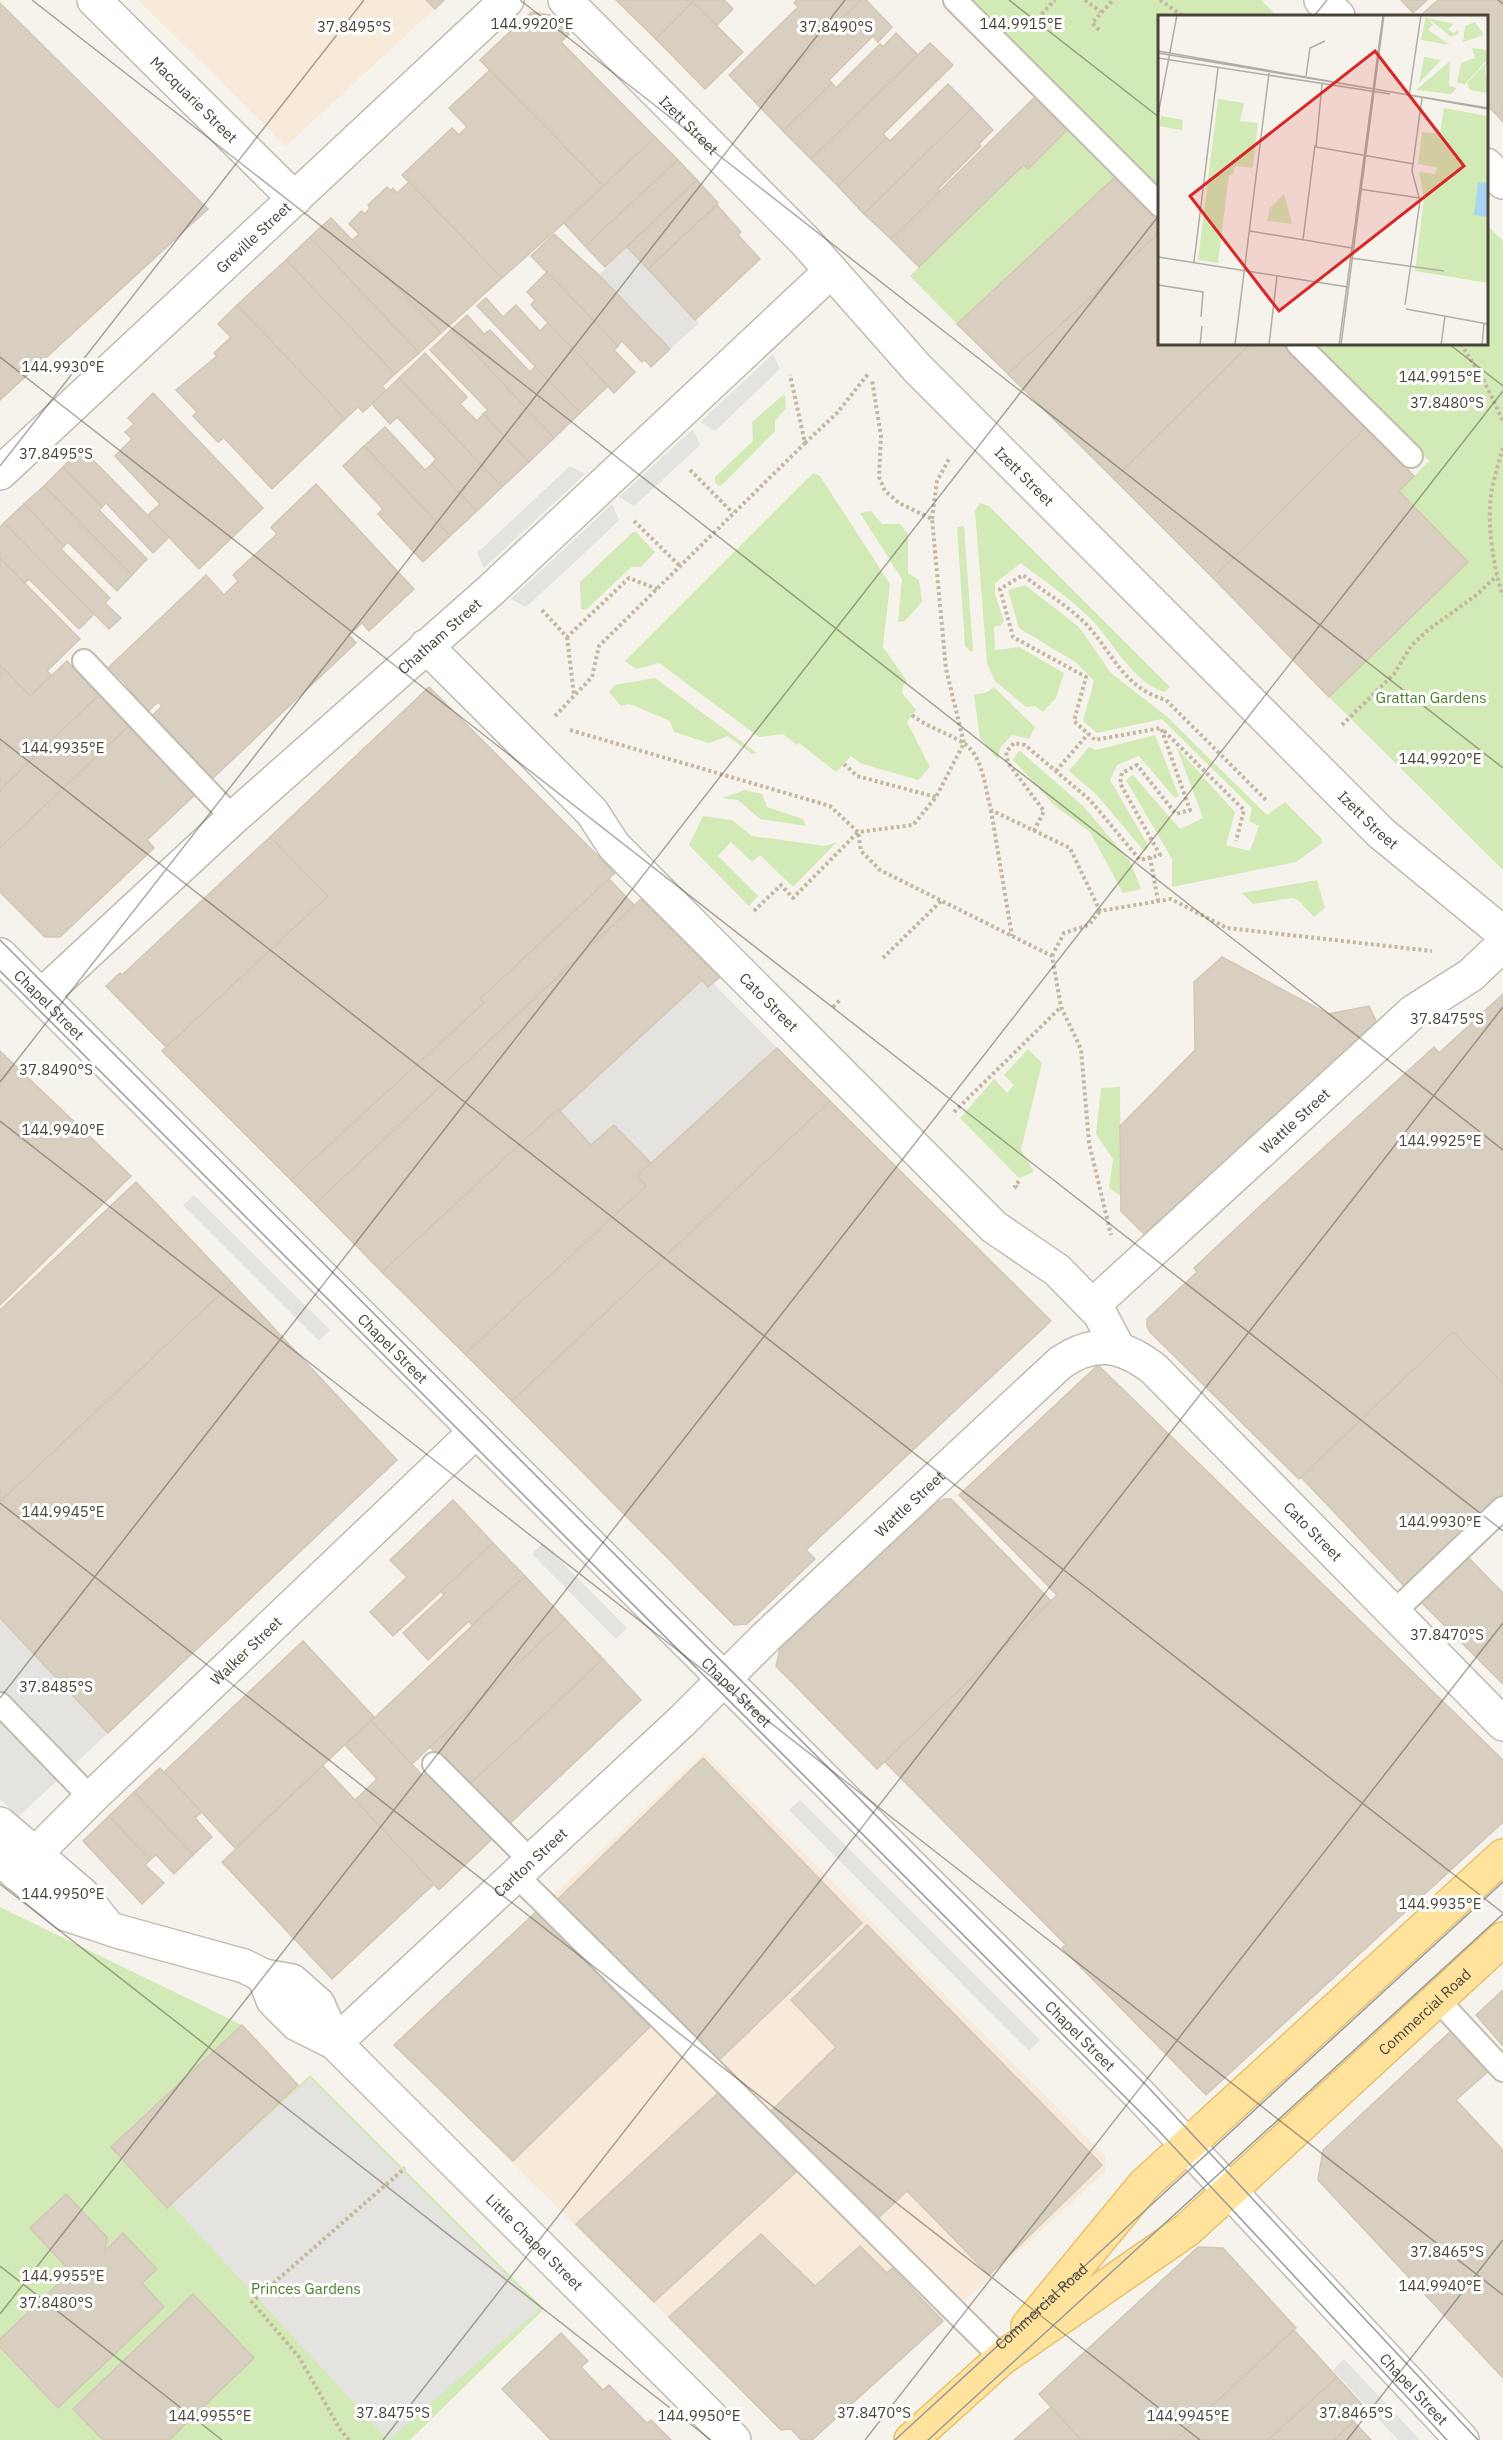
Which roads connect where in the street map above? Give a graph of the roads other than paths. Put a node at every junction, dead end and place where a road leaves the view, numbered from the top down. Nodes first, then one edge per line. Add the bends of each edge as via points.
1 (94, 0) edge
2 (507, 0) edge
3 (565, 0) edge
4 (955, 0) edge
5 (1321, 0) edge
6 (1337, 15) edge
7 (1488, 167) edge
8 (1503, 182) edge
9 (295, 199) junction
10 (1158, 203) edge
11 (831, 271) junction
12 (1299, 345) edge
13 (1411, 456) dead end
14 (0, 473) edge
15 (426, 646) junction
16 (84, 661) dead end
17 (233, 818) junction
18 (1498, 943) edge
19 (0, 956) edge
20 (41, 996) junction
21 (1111, 1288) road end
22 (1111, 1348) junction
23 (476, 1431) junction
24 (1503, 1508) edge
25 (1394, 1612) junction
26 (724, 1679) junction
27 (0, 1704) edge
28 (1503, 1724) edge
29 (434, 1764) dead end
30 (91, 1798) junction
31 (0, 1824) edge
32 (1503, 1856) edge
33 (17, 1862) edge
34 (523, 1867) junction
35 (1503, 1939) edge
36 (1438, 2000) junction
37 (335, 2043) junction
38 (1503, 2070) edge
39 (1187, 2146) junction
40 (1229, 2191) junction
41 (1002, 2358) junction
42 (924, 2436) edge
43 (734, 2440) edge
44 (1462, 2440) edge

1 - 9 street, Macquarie Street
2 - 9 street, Greville Street
3 - 11 street, Izett Street
4 - 10 lane
5 - 6 street
7 - 8 street
9 - 14 street, Greville Street
11 - 15 street, Chatham Street via 491,590
11 - 18 street, Izett Street via 917,368 1372,824
12 - 13 lane
15 - 17 street, Chatham Street
15 - 22 street, Cato Street via 592,812 614,846 994,1227 1057,1270 1100,1314
16 - 17 lane
17 - 20 street, Chatham Street
18 - 21 street, Wattle Street via 1471,975 1413,1012
19 - 20 street, Chapel Street
20 - 23 street, Chapel Street
22 - 25 street, Cato Street via 1143,1360 1154,1369
22 - 26 street, Wattle Street via 1084,1349 1060,1363
23 - 26 street, Chapel Street
23 - 30 street, Walker Street
24 - 25 lane
25 - 28 street, Cato Street
26 - 34 street, Carlton Street
26 - 39 street, Chapel Street via 1135,2089
27 - 30 lane
29 - 34 lane
30 - 33 street, Walker Street
31 - 33 street, Little Chapel Street
32 - 39 main road, Commercial Road
33 - 37 street, Little Chapel Street via 66,1914 244,1966 264,1976 292,1981 318,2004
34 - 37 street, Carlton Street
34 - 41 lane
35 - 36 main road, Commercial Road
36 - 38 lane
36 - 40 main road, Commercial Road
37 - 43 street, Little Chapel Street
39 - 40 street, Chapel Street
39 - 41 main road, Commercial Road via 1144,2185
40 - 41 main road, Commercial Road via 1187,2230
40 - 44 street, Chapel Street
41 - 42 main road

